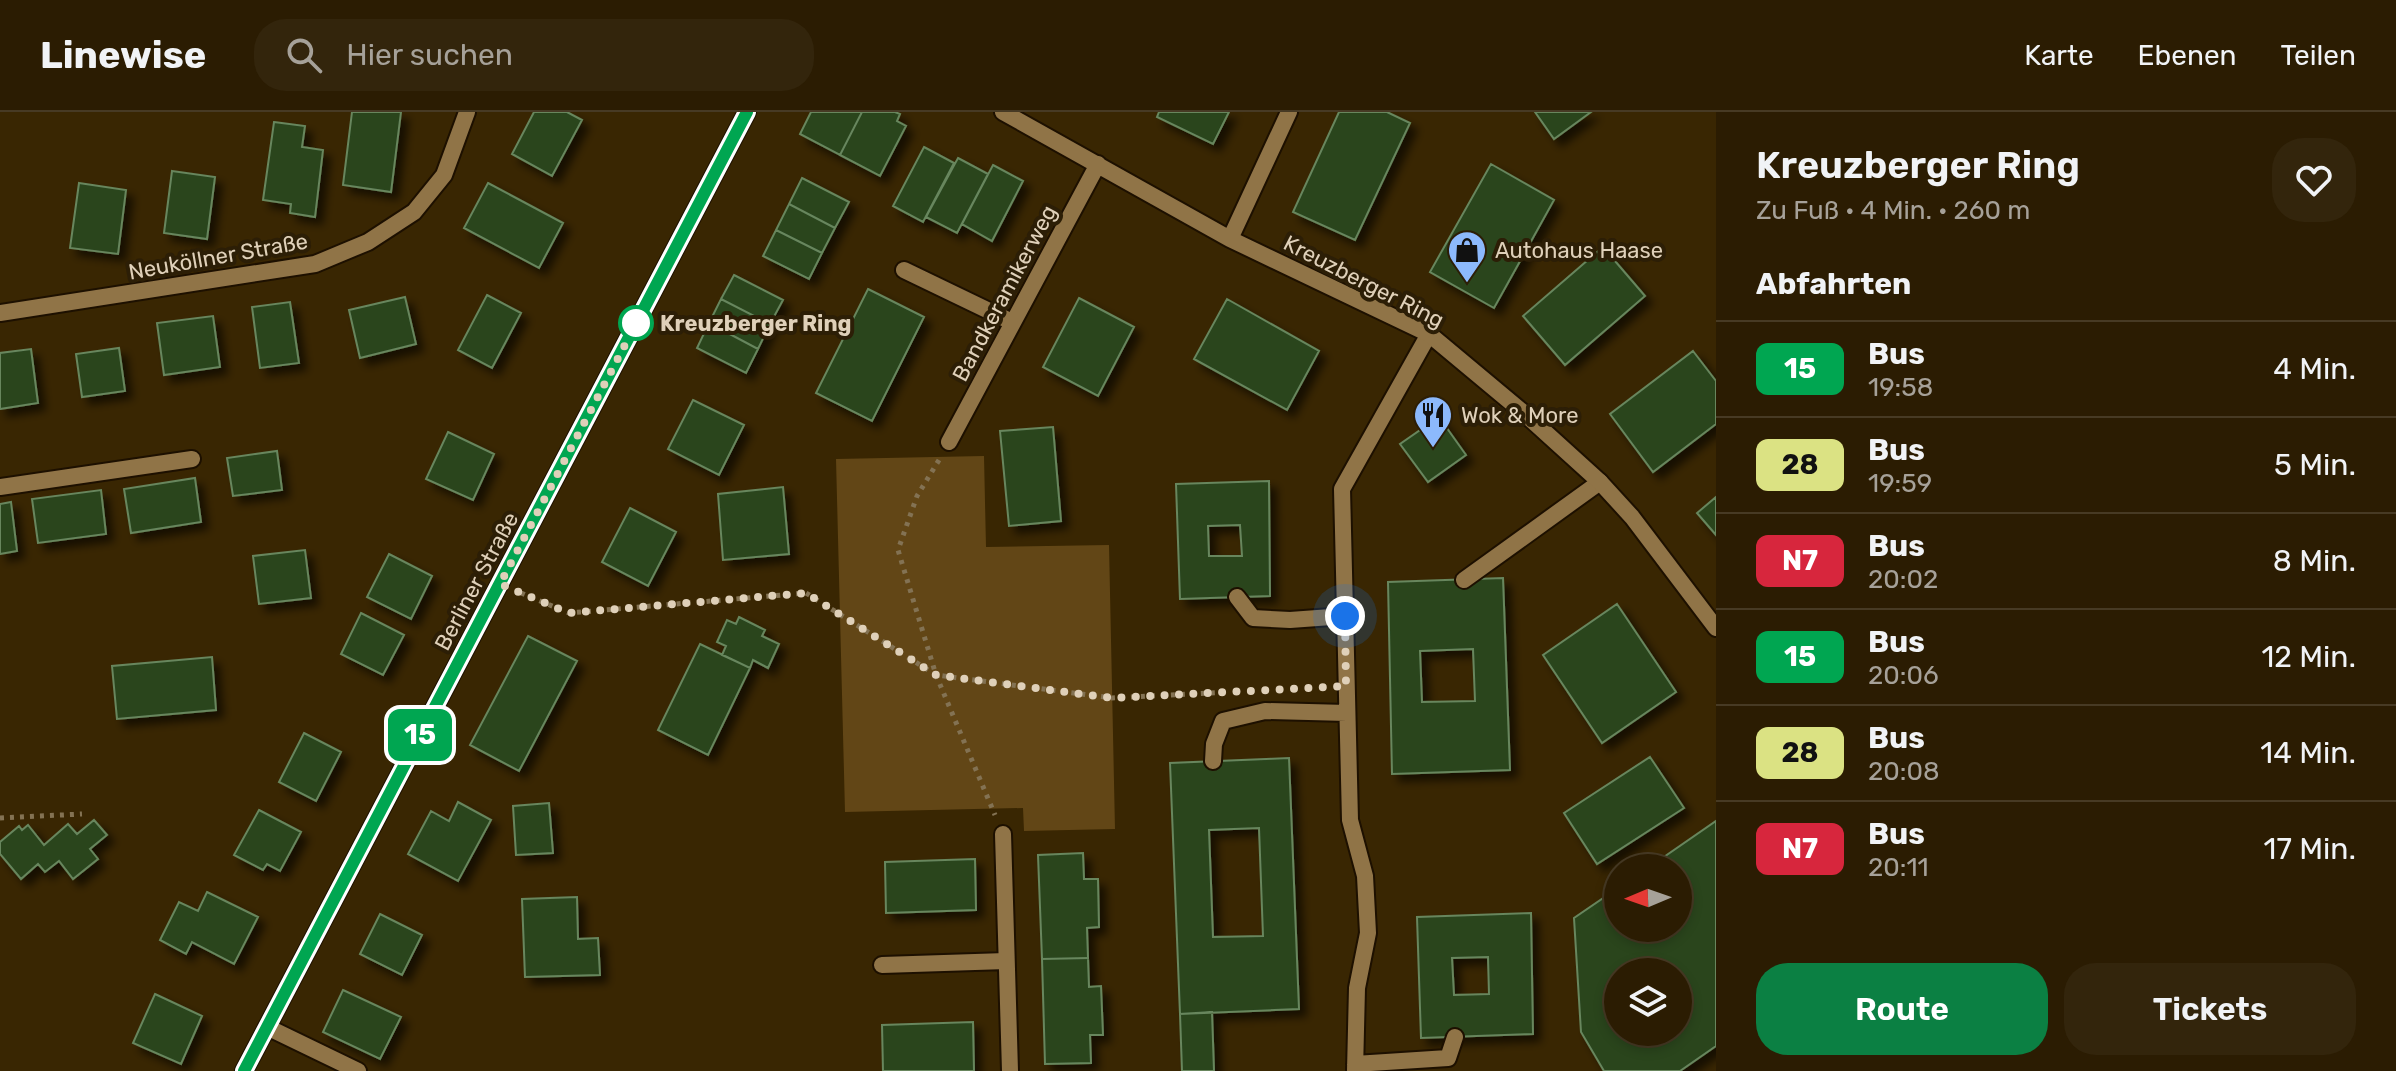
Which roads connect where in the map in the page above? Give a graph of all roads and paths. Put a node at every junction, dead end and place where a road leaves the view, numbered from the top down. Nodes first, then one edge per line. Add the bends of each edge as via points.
1 (467, 112) edge
2 (747, 112) edge
3 (1003, 112) edge
4 (1289, 112) edge
5 (1098, 164) junction
6 (1230, 239) junction
7 (904, 270) dead end
8 (0, 313) edge
9 (1012, 322) junction
10 (1429, 334) junction
11 (949, 442) joint
12 (192, 459) dead end
13 (1600, 482) junction
14 (0, 487) edge
15 (1464, 580) dead end
16 (500, 584) junction
17 (1237, 597) dead end
18 (1345, 616) junction
19 (1716, 628) edge
20 (936, 675) junction
21 (1237, 692) dead end
22 (1347, 713) junction
23 (1213, 761) dead end
24 (82, 814) dead end
25 (0, 818) edge
26 (1003, 834) joint
27 (1006, 961) junction
28 (882, 965) dead end
29 (267, 1027) junction
30 (1455, 1037) dead end
31 (1355, 1067) edge
32 (244, 1071) edge
33 (358, 1071) edge
34 (1010, 1071) edge

1 - 8 street, Neuköllner Straße via 444,175 414,212 368,242 315,264
2 - 16 street, Berliner Straße
3 - 5 street, Kreuzberger Ring
4 - 6 street
5 - 6 street, Kreuzberger Ring
5 - 9 street, Bandkeramikerweg
6 - 10 street, Kreuzberger Ring
7 - 9 street
9 - 11 street, Bandkeramikerweg
10 - 13 street, Kreuzberger Ring
10 - 18 street via 1342,489
11 - 20 path via 917,496 898,550
12 - 14 street
13 - 15 street
13 - 19 street, Kreuzberger Ring
16 - 20 path via 569,613 806,593
16 - 29 street, Berliner Straße
17 - 18 street via 1253,618
18 - 22 street
20 - 21 path via 1112,698
20 - 26 path
22 - 23 street via 1265,711 1223,721
22 - 31 street via 1350,820 1365,876 1368,933 1357,988
24 - 25 path
26 - 27 street
27 - 28 street
27 - 34 street
29 - 32 street, Berliner Straße
29 - 33 street
30 - 31 street via 1448,1058

